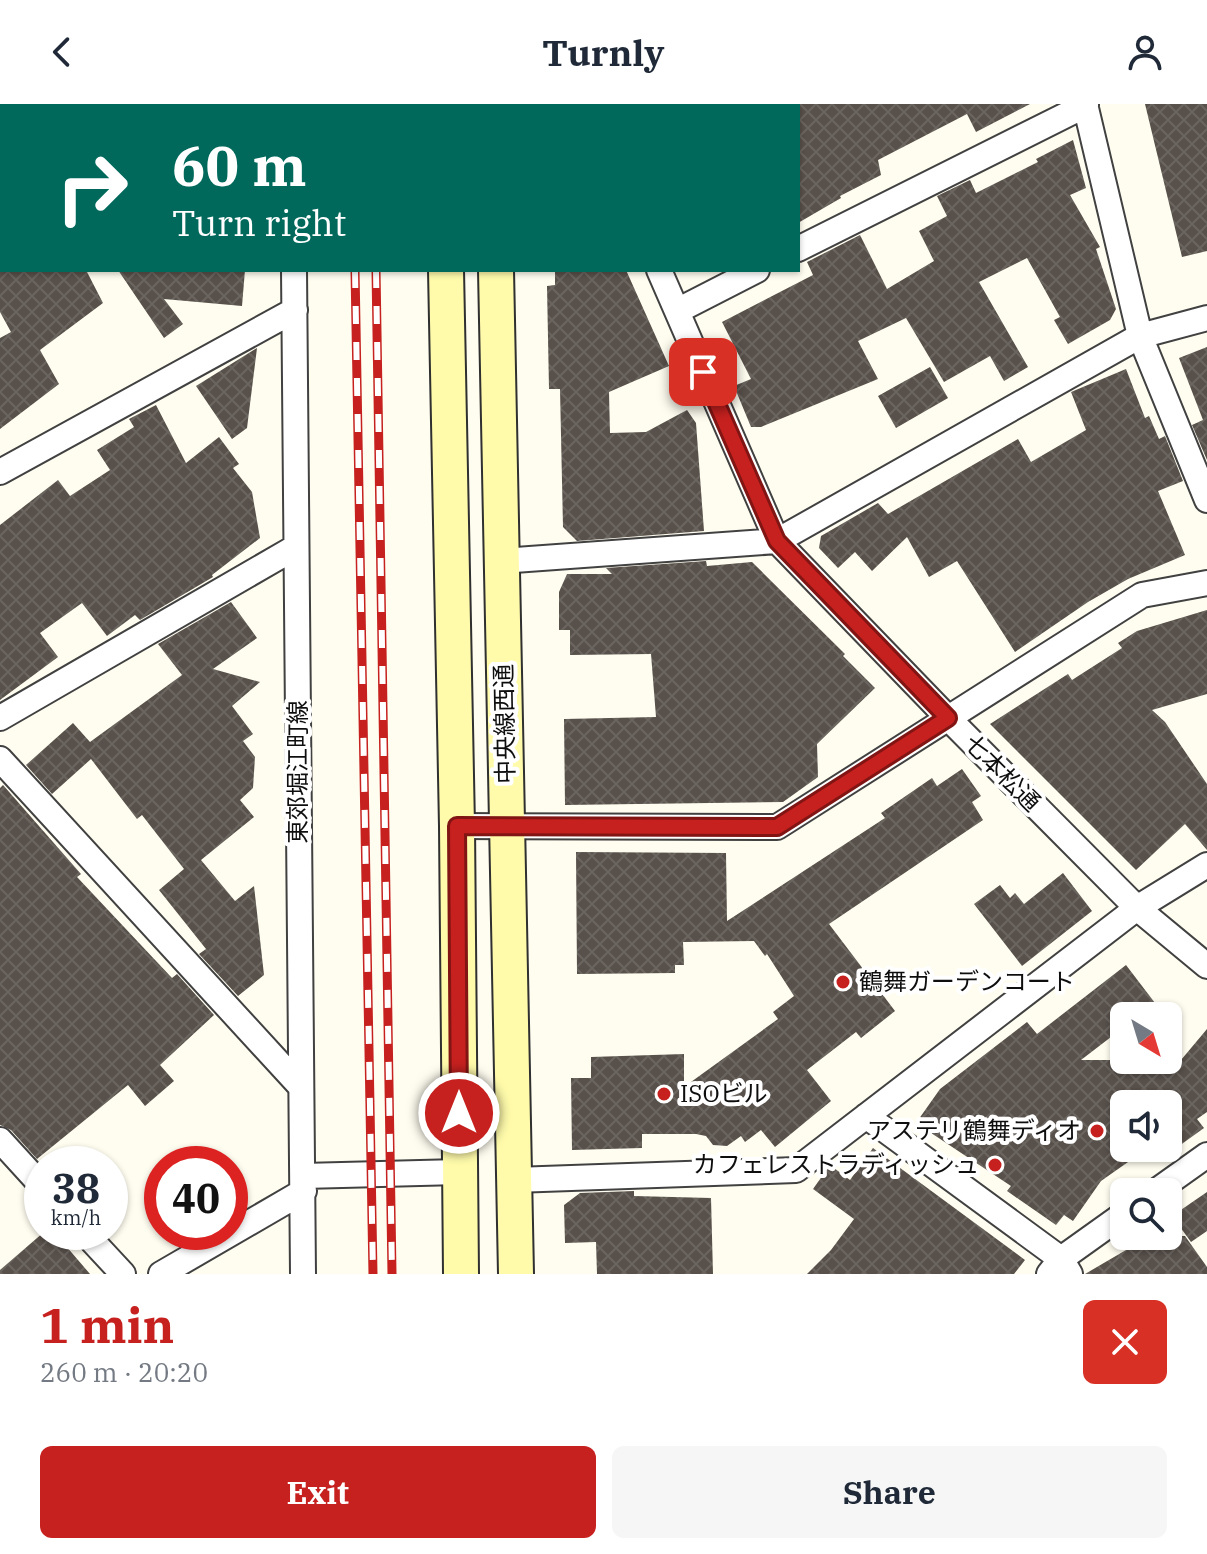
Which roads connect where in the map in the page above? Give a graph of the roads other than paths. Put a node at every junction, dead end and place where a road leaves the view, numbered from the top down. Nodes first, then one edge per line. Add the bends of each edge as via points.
1 (1086, 104) edge
2 (800, 248) edge
3 (294, 272) edge
4 (446, 272) edge
5 (496, 272) edge
6 (660, 272) edge
7 (753, 272) edge
8 (295, 310) junction
9 (677, 311) junction
10 (1207, 318) edge
11 (1140, 336) junction
12 (0, 472) edge
13 (1207, 500) edge
14 (777, 541) junction
15 (296, 547) junction
16 (502, 561) junction
17 (1207, 583) edge
18 (0, 718) edge
19 (948, 718) junction
20 (0, 759) edge
21 (507, 825) junction
22 (457, 826) junction
23 (1207, 865) edge
24 (1137, 908) junction
25 (1207, 966) edge
26 (301, 1087) junction
27 (866, 1116) junction
28 (0, 1140) edge
29 (1207, 1155) edge
30 (24, 1166) edge
31 (459, 1172) junction
32 (1175, 1178) edge
33 (514, 1180) junction
34 (303, 1184) junction
35 (1110, 1226) edge
36 (101, 1250) edge
37 (1060, 1269) edge
38 (123, 1274) edge
39 (161, 1274) edge
40 (303, 1274) edge
41 (461, 1274) edge
42 (516, 1274) edge

1 - 2 street
1 - 11 street
3 - 8 street, 東郊堀江町線
4 - 22 street, 中央線西通
5 - 16 street, 中央線西通
6 - 9 street, 七本松通
7 - 9 street
8 - 12 street
8 - 15 street, 東郊堀江町線
9 - 14 street, 七本松通
10 - 11 street
11 - 13 street
11 - 14 street
14 - 16 street
14 - 19 street, 七本松通
15 - 18 street
15 - 26 street, 東郊堀江町線
16 - 21 street, 中央線西通
17 - 19 street via 1142,595
19 - 21 street via 777,827
19 - 24 street, 七本松通
20 - 26 street
21 - 22 street
21 - 33 street, 中央線西通
22 - 31 street, 中央線西通
23 - 24 street
24 - 25 street, 七本松通
24 - 27 street
26 - 34 street, 東郊堀江町線
27 - 33 street via 796,1170
27 - 37 street
28 - 30 street
29 - 32 street
31 - 34 street
31 - 41 street, 中央線西通
33 - 42 street, 中央線西通
34 - 39 street
34 - 40 street, 東郊堀江町線
35 - 37 street
36 - 38 street

